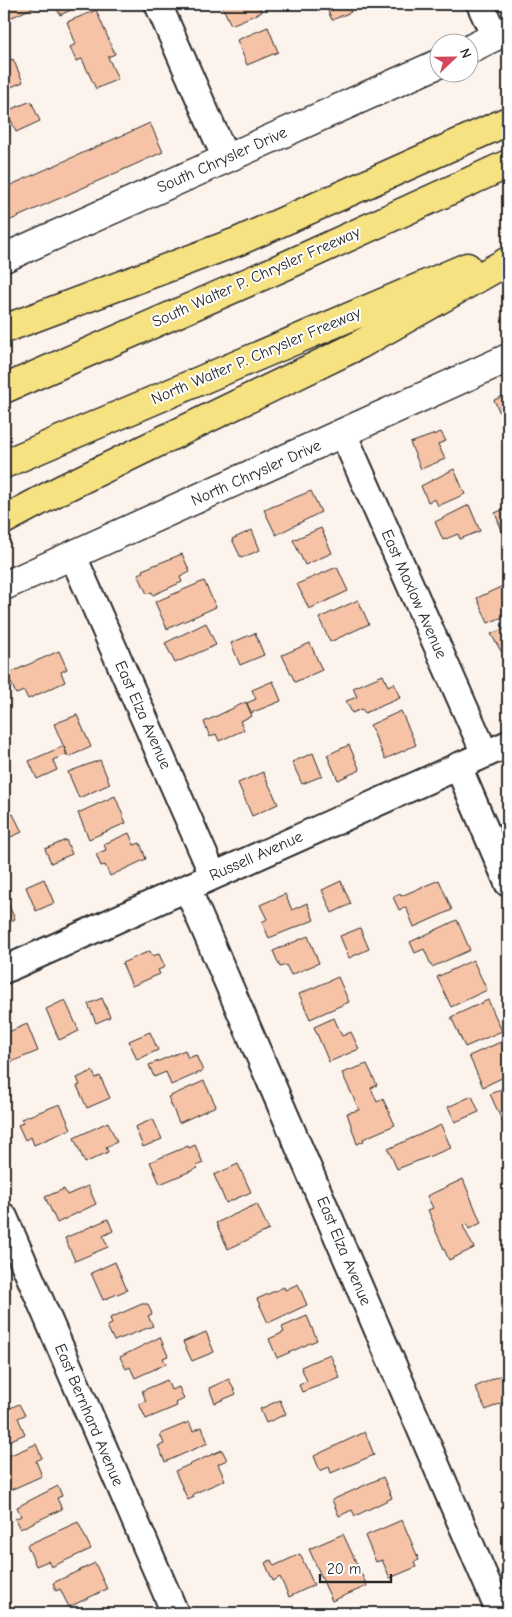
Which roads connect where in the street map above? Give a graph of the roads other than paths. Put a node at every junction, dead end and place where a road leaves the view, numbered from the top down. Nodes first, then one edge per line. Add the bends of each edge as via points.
1 (158, 4) edge
2 (480, 4) edge
3 (502, 33) edge
4 (480, 44) edge
5 (430, 67) edge
6 (508, 121) edge
7 (226, 159) junction
8 (508, 164) edge
9 (508, 249) edge
10 (4, 258) edge
11 (508, 261) edge
12 (4, 329) edge
13 (508, 358) edge
14 (4, 390) edge
15 (343, 433) junction
16 (4, 464) edge
17 (4, 520) edge
18 (73, 556) junction
19 (4, 586) edge
20 (508, 744) edge
21 (484, 754) junction
22 (458, 766) junction
23 (213, 875) junction
24 (508, 883) edge
25 (187, 888) junction
26 (4, 970) edge
27 (4, 1217) edge
28 (175, 1613) edge
29 (500, 1613) edge

1 - 7 street
2 - 3 street
3 - 4 main road
5 - 7 main road, South Chrysler Drive
6 - 12 highway via 239,241
7 - 10 main road, South Chrysler Drive
8 - 14 highway, South Walter P. Chrysler Freeway
9 - 16 highway, North Walter P. Chrysler Freeway
11 - 17 highway via 359,345
13 - 15 main road, North Chrysler Drive
15 - 18 main road, North Chrysler Drive
15 - 21 street, East Maxlow Avenue
18 - 19 main road, North Chrysler Drive
18 - 23 street, East Elza Avenue
20 - 21 street, Russell Avenue
21 - 22 street, Russell Avenue
22 - 23 street, Russell Avenue
22 - 24 street
23 - 25 street, Russell Avenue
25 - 26 street, Russell Avenue
25 - 29 street, East Elza Avenue
27 - 28 street, East Bernhard Avenue

